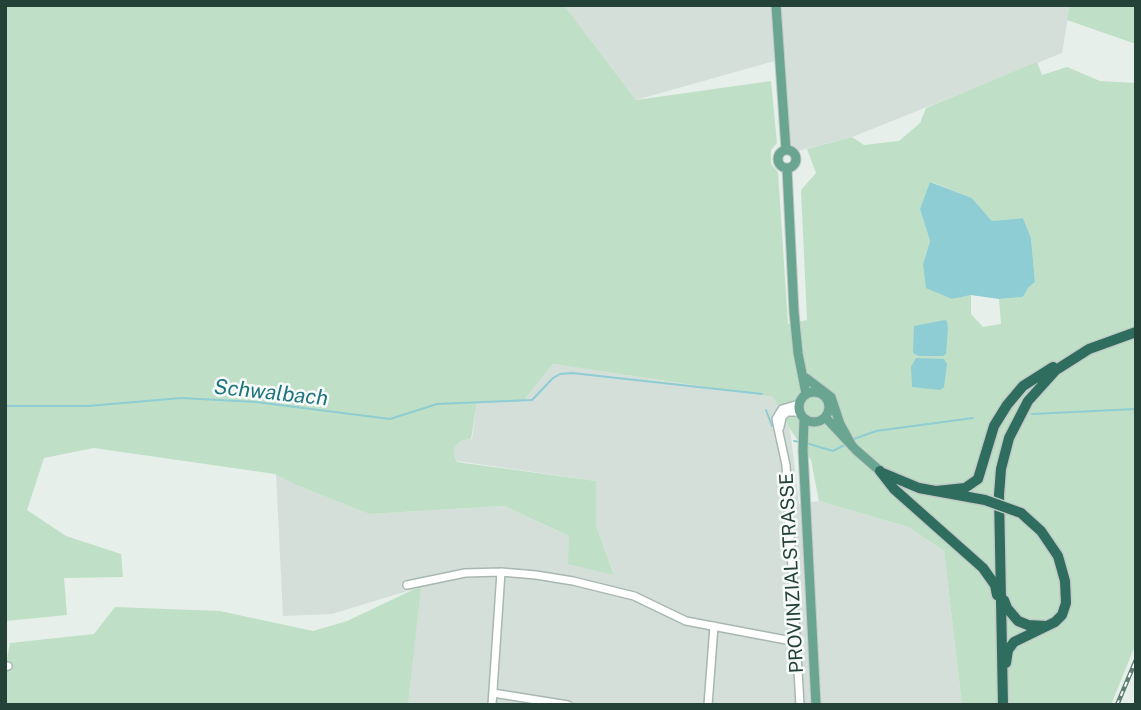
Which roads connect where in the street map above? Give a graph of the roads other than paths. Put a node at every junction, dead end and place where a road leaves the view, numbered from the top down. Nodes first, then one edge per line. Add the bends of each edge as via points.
1 (776, 5) edge
2 (1136, 332) edge
3 (1072, 359) junction
4 (805, 377) junction
5 (810, 393) junction
6 (804, 414) junction
7 (826, 418) junction
8 (845, 437) junction
9 (880, 471) junction
10 (936, 491) junction
11 (501, 572) junction
12 (1001, 580) junction
13 (407, 585) dead end
14 (714, 626) junction
15 (1049, 626) junction
16 (1002, 632) junction
17 (797, 642) junction
18 (493, 693) junction
19 (1003, 699) edge
20 (492, 705) edge
21 (568, 705) edge
22 (708, 705) edge
23 (800, 705) edge
24 (817, 705) edge

1 - 4 main road via 786,150 796,158 788,168 794,312
2 - 3 highway
3 - 10 highway via 1034,378 1007,405 991,435 983,471 973,485
3 - 12 highway via 1035,391 1006,447 999,495
4 - 5 main road
4 - 8 main road via 831,397
5 - 6 main road, PROVINZIALSTRASSE
5 - 7 main road via 828,399
6 - 7 main road
6 - 17 street via 786,406 776,419 786,465
6 - 24 main road, PROVINZIALSTRASSE
7 - 8 main road
8 - 9 main road
9 - 10 highway via 905,484
9 - 16 highway via 991,578
10 - 15 highway, bridge via 985,500 1021,513 1041,531 1063,569 1067,593 1062,615
11 - 13 street via 465,573
11 - 14 street via 573,581 634,596 686,621
11 - 18 street
12 - 15 highway via 1004,601 1018,621
12 - 16 highway
14 - 17 street
14 - 22 street
15 - 19 highway via 1022,636 1008,650
16 - 19 highway
17 - 23 street
18 - 20 street
18 - 21 street

